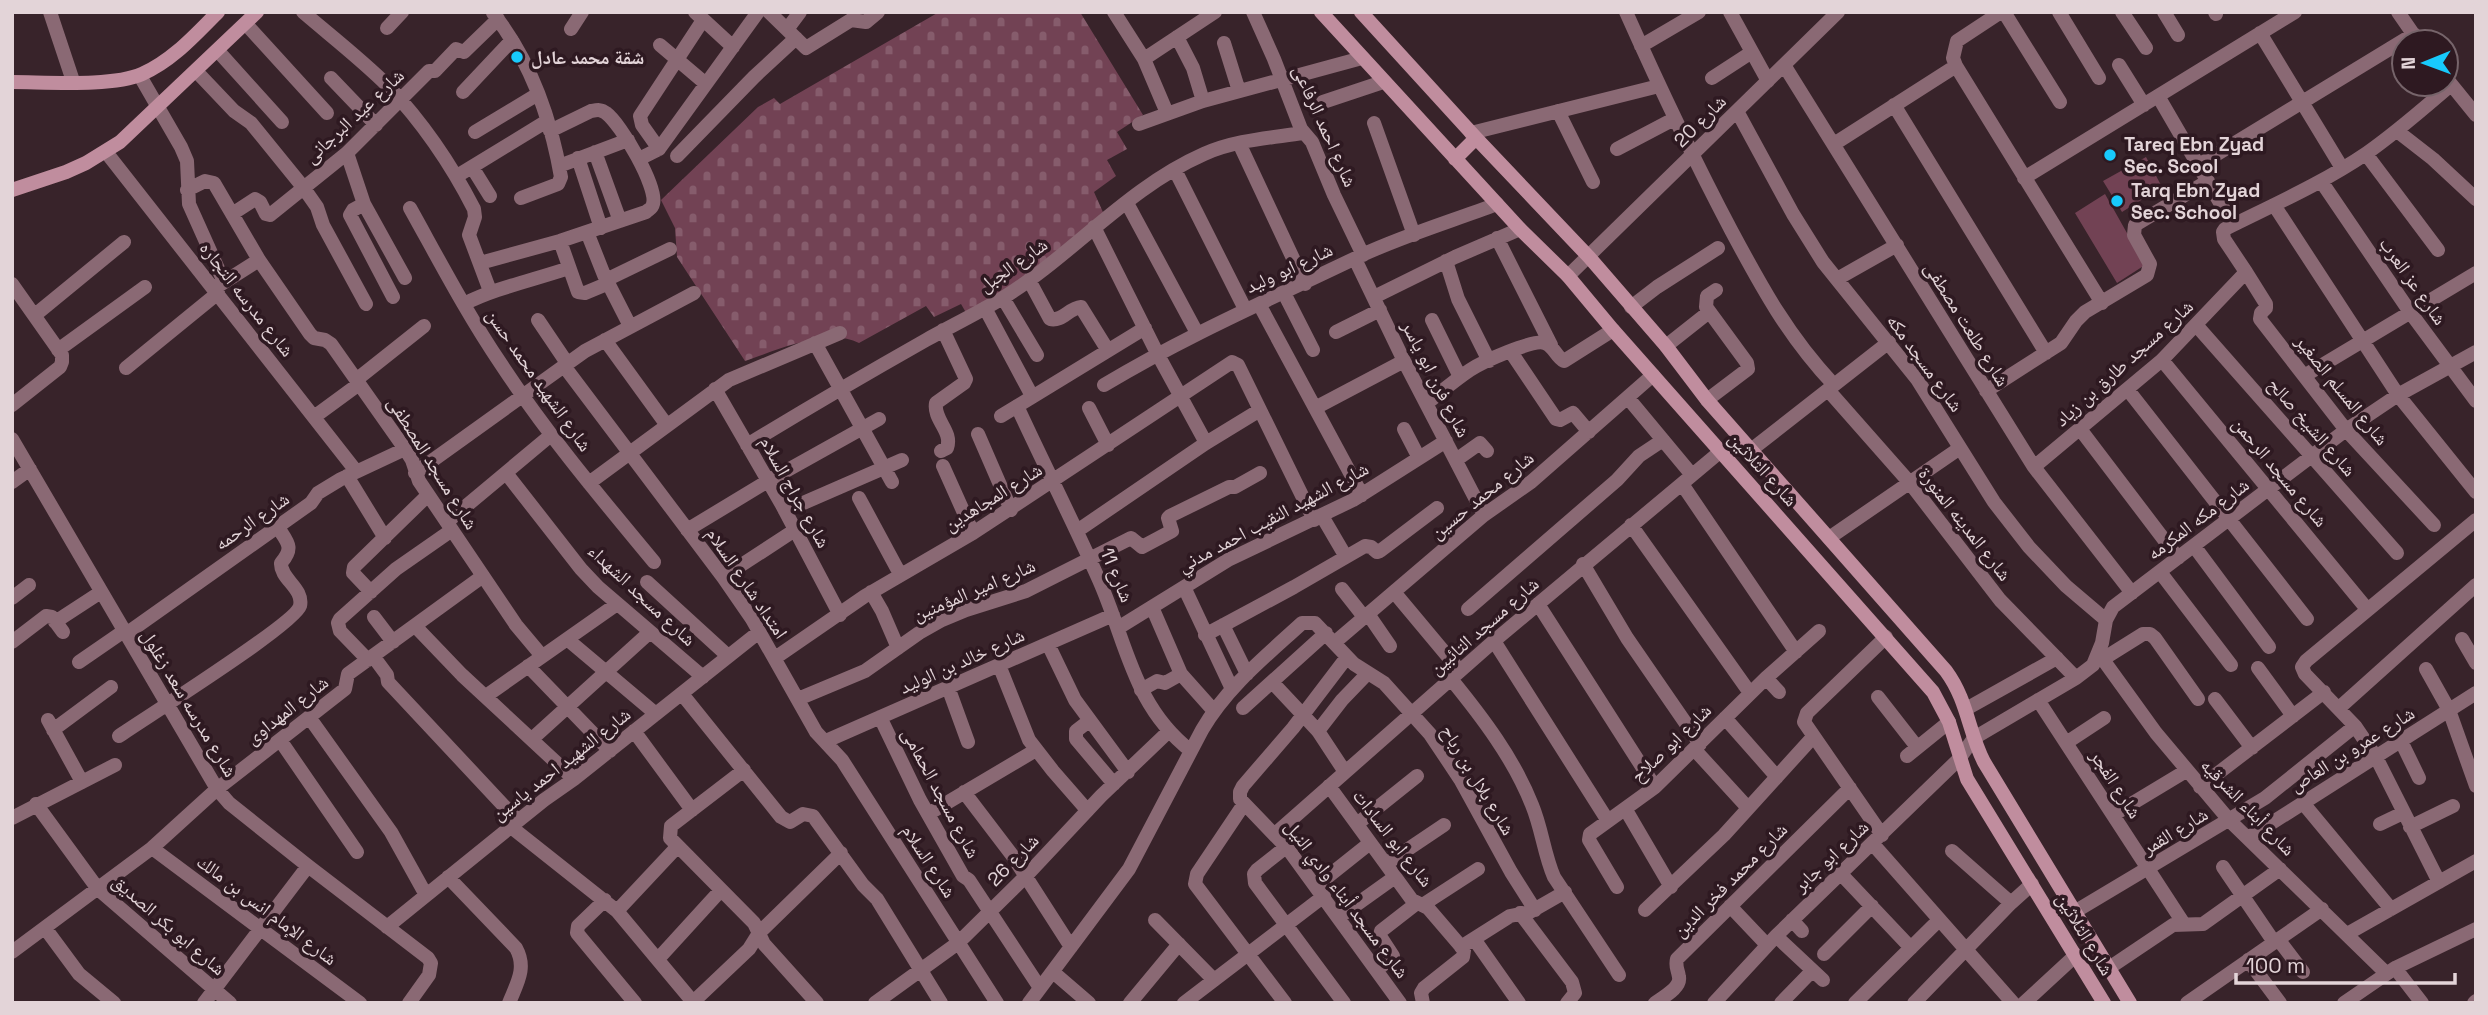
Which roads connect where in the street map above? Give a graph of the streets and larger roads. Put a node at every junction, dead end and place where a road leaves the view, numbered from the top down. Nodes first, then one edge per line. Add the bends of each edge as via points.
1 (50, 12) edge
2 (218, 12) edge
3 (257, 12) edge
4 (303, 12) edge
5 (402, 12) edge
6 (582, 12) edge
7 (758, 12) edge
8 (769, 12) edge
9 (800, 12) edge
10 (878, 12) edge
11 (1215, 12) edge
12 (1253, 12) edge
13 (1321, 12) edge
14 (1361, 12) edge
15 (1626, 12) edge
16 (1699, 12) edge
17 (1730, 12) edge
18 (1838, 12) edge
19 (2002, 12) edge
20 (2059, 12) edge
21 (2122, 12) edge
22 (2164, 12) edge
23 (2295, 12) edge
24 (2399, 12) edge
25 (1120, 14) edge
26 (495, 16) edge
27 (699, 16) edge
28 (1984, 17) edge
29 (246, 24) junction
30 (387, 27) dead end
31 (2409, 28) edge
32 (571, 29) dead end
33 (2260, 33) junction
34 (2178, 35) dead end
35 (1177, 37) junction
36 (512, 40) junction
37 (799, 40) junction
38 (1224, 43) dead end
39 (660, 45) dead end
40 (1642, 46) junction
41 (733, 47) junction
42 (2146, 48) dead end
43 (218, 51) junction
44 (1752, 52) junction
45 (2390, 53) edge
46 (676, 58) junction
47 (1362, 58) junction
48 (1144, 59) junction
49 (1784, 65) junction
50 (2119, 65) dead end
51 (1956, 66) junction
52 (196, 71) junction
53 (140, 76) junction
54 (331, 78) dead end
55 (1712, 78) dead end
56 (2099, 78) dead end
57 (1282, 79) junction
58 (1768, 80) junction
59 (73, 81) junction
60 (12, 82) edge
61 (1383, 82) junction
62 (706, 85) junction
63 (1659, 86) junction
64 (1238, 91) junction
65 (463, 92) dead end
66 (538, 94) junction
67 (2158, 96) junction
68 (2460, 96) edge
69 (2431, 98) edge
70 (401, 100) junction
71 (1203, 101) junction
72 (1323, 102) dead end
73 (2060, 102) dead end
74 (2302, 102) junction
75 (1894, 105) junction
76 (2144, 105) junction
77 (158, 106) junction
78 (1558, 111) junction
79 (1737, 111) junction
80 (327, 113) dead end
81 (1167, 113) junction
82 (2476, 115) edge
83 (1674, 119) junction
84 (282, 122) dead end
85 (1374, 122) dead end
86 (1139, 124) dead end
87 (376, 125) junction
88 (549, 126) junction
89 (2397, 131) junction
90 (475, 132) dead end
91 (1303, 133) junction
92 (1473, 136) junction
93 (628, 140) junction
94 (1239, 143) junction
95 (1834, 144) junction
96 (659, 149) junction
97 (1617, 149) dead end
98 (106, 152) junction
99 (595, 152) junction
100 (347, 153) junction
101 (2366, 153) junction
102 (677, 156) dead end
103 (1692, 156) junction
104 (578, 158) junction
105 (639, 159) junction
106 (1455, 159) junction
107 (2199, 165) junction
108 (559, 166) junction
109 (472, 167) junction
110 (2342, 168) junction
111 (1175, 170) junction
112 (457, 176) junction
113 (2024, 178) junction
114 (2208, 181) junction
115 (2320, 181) junction
116 (1593, 182) dead end
117 (303, 187) junction
118 (12, 190) edge
119 (187, 190) junction
120 (490, 196) dead end
121 (521, 198) dead end
122 (2476, 199) edge
123 (1127, 202) junction
124 (364, 204) junction
125 (1497, 204) junction
126 (2274, 205) junction
127 (410, 208) dead end
128 (232, 214) junction
129 (620, 221) junction
130 (2234, 225) junction
131 (1094, 226) junction
132 (1520, 229) junction
133 (594, 230) junction
134 (1414, 235) junction
135 (1497, 238) junction
136 (560, 241) junction
137 (124, 242) dead end
138 (1896, 245) junction
139 (1718, 248) dead end
140 (670, 249) dead end
141 (2438, 250) dead end
142 (1359, 257) junction
143 (1589, 257) junction
144 (259, 260) junction
145 (1446, 261) junction
146 (480, 263) junction
147 (569, 268) junction
148 (2246, 272) junction
149 (2476, 273) edge
150 (1568, 276) junction
151 (405, 278) dead end
152 (1836, 279) junction
153 (1029, 280) junction
154 (609, 281) junction
155 (12, 284) edge
156 (1305, 284) junction
157 (145, 287) dead end
158 (219, 288) junction
159 (1716, 290) dead end
160 (490, 291) junction
161 (694, 293) dead end
162 (1284, 293) junction
163 (393, 297) dead end
164 (1003, 298) junction
165 (2102, 303) junction
166 (366, 304) dead end
167 (464, 304) junction
168 (1377, 304) junction
169 (1252, 307) junction
170 (1631, 307) junction
171 (985, 308) junction
172 (1709, 312) junction
173 (2410, 312) junction
174 (35, 315) junction
175 (538, 320) dead end
176 (1432, 320) dead end
177 (424, 326) dead end
178 (630, 326) junction
179 (2197, 326) junction
180 (1145, 328) junction
181 (943, 330) junction
182 (1613, 330) junction
183 (1336, 332) dead end
184 (840, 333) dead end
185 (1196, 333) junction
186 (605, 340) junction
187 (2363, 341) junction
188 (1889, 342) junction
189 (815, 343) junction
190 (1550, 345) junction
191 (1666, 346) junction
192 (1107, 349) junction
193 (58, 350) junction
194 (1313, 350) dead end
195 (1511, 352) junction
196 (2476, 352) edge
197 (1157, 353) junction
198 (2046, 353) junction
199 (1037, 355) dead end
200 (2162, 360) junction
201 (1404, 361) junction
202 (1489, 361) junction
203 (565, 365) junction
204 (2449, 366) junction
205 (127, 368) dead end
206 (1653, 375) junction
207 (2304, 376) junction
208 (1460, 377) junction
209 (358, 382) junction
210 (1104, 385) dead end
211 (1831, 387) junction
212 (715, 389) junction
213 (841, 389) junction
214 (2128, 390) junction
215 (1986, 391) junction
216 (2399, 395) junction
217 (523, 396) junction
218 (1032, 396) junction
219 (1181, 396) junction
220 (1628, 398) junction
221 (1707, 400) junction
222 (2476, 401) edge
223 (1427, 403) junction
224 (12, 405) edge
225 (1017, 406) junction
226 (1089, 408) dead end
227 (1315, 408) junction
228 (1260, 410) junction
229 (1001, 416) dead end
230 (314, 417) junction
231 (878, 419) dead end
232 (666, 424) junction
233 (863, 429) junction
234 (1404, 429) dead end
235 (2080, 429) junction
236 (2346, 430) junction
237 (1589, 432) junction
238 (978, 434) dead end
239 (551, 435) junction
240 (12, 439) edge
241 (1663, 440) junction
242 (1446, 441) junction
243 (1206, 443) junction
244 (747, 445) junction
245 (1108, 445) junction
246 (1960, 448) junction
247 (405, 449) junction
248 (1751, 450) junction
249 (1488, 451) dead end
250 (1721, 451) junction
251 (628, 452) junction
252 (2313, 456) junction
253 (1419, 458) junction
254 (902, 460) dead end
255 (1456, 460) junction
256 (1733, 464) junction
257 (884, 467) junction
258 (2034, 467) junction
259 (30, 469) junction
260 (506, 472) junction
261 (415, 473) junction
262 (1260, 473) dead end
263 (352, 474) junction
264 (1687, 480) junction
265 (768, 481) junction
266 (12, 482) edge
267 (892, 482) dead end
268 (1910, 482) junction
269 (589, 483) junction
270 (1052, 483) junction
271 (2269, 488) junction
272 (2476, 492) edge
273 (428, 495) junction
274 (1362, 495) junction
275 (859, 498) dead end
276 (1437, 508) dead end
277 (1010, 510) junction
278 (785, 511) junction
279 (1484, 515) junction
280 (1318, 518) junction
281 (2229, 519) junction
282 (2476, 520) edge
283 (2434, 525) dead end
284 (277, 526) junction
285 (449, 526) junction
286 (1631, 526) junction
287 (688, 530) junction
288 (795, 530) junction
289 (1077, 531) junction
290 (974, 533) junction
291 (385, 538) junction
292 (1829, 538) junction
293 (2194, 546) junction
294 (2397, 554) dead end
295 (1346, 557) junction
296 (2178, 558) junction
297 (1090, 560) junction
298 (654, 562) dead end
299 (1583, 564) junction
300 (2160, 572) junction
301 (900, 574) junction
302 (483, 576) junction
303 (723, 577) junction
304 (647, 582) dead end
305 (29, 585) dead end
306 (1184, 587) junction
307 (1342, 589) dead end
308 (2475, 589) edge
309 (101, 592) junction
310 (370, 592) junction
311 (871, 592) junction
312 (1395, 592) junction
313 (2132, 593) junction
314 (12, 598) edge
315 (617, 604) junction
316 (1538, 604) junction
317 (1152, 607) junction
318 (1468, 608) dead end
319 (2367, 609) junction
320 (840, 615) junction
321 (1366, 616) junction
322 (374, 617) dead end
323 (2306, 619) dead end
324 (2106, 620) junction
325 (1115, 621) junction
326 (1223, 625) junction
327 (416, 627) junction
328 (1819, 631) dead end
329 (125, 632) junction
330 (650, 632) junction
331 (759, 632) junction
332 (1325, 633) junction
333 (1205, 635) junction
334 (1886, 637) junction
335 (567, 639) junction
336 (2462, 639) dead end
337 (1494, 641) junction
338 (12, 642) edge
339 (393, 642) junction
340 (1048, 644) junction
341 (1390, 646) dead end
342 (898, 648) junction
343 (2269, 648) dead end
344 (1796, 652) junction
345 (542, 656) junction
346 (728, 656) junction
347 (2101, 656) junction
348 (1347, 657) junction
349 (370, 658) junction
350 (775, 658) junction
351 (2057, 658) junction
352 (79, 662) dead end
353 (2476, 663) edge
354 (999, 665) junction
355 (528, 666) junction
356 (2231, 666) dead end
357 (2258, 668) dead end
358 (2426, 669) dead end
359 (606, 671) junction
360 (1368, 673) junction
361 (1181, 674) junction
362 (1248, 674) junction
363 (1456, 675) junction
364 (703, 677) junction
365 (1766, 678) junction
366 (2076, 678) junction
367 (1272, 682) junction
368 (111, 687) dead end
369 (948, 687) junction
370 (1232, 689) junction
371 (1141, 690) junction
372 (1779, 692) dead end
373 (2324, 692) junction
374 (2476, 692) edge
375 (1750, 693) junction
376 (682, 694) junction
377 (486, 696) junction
378 (1878, 697) dead end
379 (797, 699) junction
380 (2198, 699) dead end
381 (2215, 699) dead end
382 (2038, 700) junction
383 (167, 703) junction
384 (567, 706) junction
385 (1243, 708) dead end
386 (2339, 708) junction
387 (1966, 709) junction
388 (2449, 710) junction
389 (1214, 711) junction
390 (1412, 713) junction
391 (656, 714) junction
392 (1304, 714) junction
393 (2293, 716) junction
394 (309, 717) junction
395 (880, 718) junction
396 (1725, 718) junction
397 (2104, 718) dead end
398 (1089, 721) junction
399 (1949, 722) junction
400 (2355, 726) junction
401 (634, 731) junction
402 (1318, 731) junction
403 (1168, 732) junction
404 (119, 736) dead end
405 (1813, 737) junction
406 (1974, 738) junction
407 (532, 739) junction
408 (280, 740) junction
409 (825, 741) junction
410 (2401, 741) junction
411 (968, 743) dead end
412 (2066, 743) junction
413 (1697, 747) junction
414 (2252, 748) junction
415 (1036, 750) junction
416 (610, 751) junction
417 (1191, 751) junction
418 (2376, 757) junction
419 (1959, 759) junction
420 (115, 765) dead end
421 (744, 770) junction
422 (2186, 771) junction
423 (1128, 772) junction
424 (1345, 772) junction
425 (1417, 776) dead end
426 (1777, 777) junction
427 (2418, 778) dead end
428 (574, 779) junction
429 (82, 782) junction
430 (1114, 784) junction
431 (1329, 786) junction
432 (2476, 786) edge
433 (1655, 787) junction
434 (2200, 787) junction
435 (1850, 788) junction
436 (216, 789) junction
437 (964, 793) junction
438 (2303, 803) junction
439 (36, 804) junction
440 (1244, 804) junction
441 (2453, 806) dead end
442 (1748, 808) junction
443 (692, 810) junction
444 (1087, 810) junction
445 (1626, 810) junction
446 (2403, 813) junction
447 (928, 814) junction
448 (2113, 815) junction
449 (12, 818) edge
450 (1608, 821) junction
451 (2230, 821) junction
452 (515, 824) junction
453 (1357, 824) junction
454 (2380, 824) dead end
455 (1444, 825) dead end
456 (2410, 827) junction
457 (1275, 834) junction
458 (2248, 838) junction
459 (1877, 839) junction
460 (1370, 843) junction
461 (1286, 847) junction
462 (152, 848) junction
463 (677, 848) junction
464 (1952, 851) dead end
465 (357, 852) dead end
466 (841, 853) junction
467 (2476, 861) edge
468 (308, 866) junction
469 (2222, 867) dead end
470 (1478, 869) dead end
471 (2149, 869) junction
472 (2280, 869) junction
473 (1390, 870) junction
474 (1841, 874) junction
475 (1026, 876) junction
476 (448, 877) junction
477 (2439, 882) junction
478 (2032, 884) junction
479 (1617, 887) dead end
480 (1671, 887) junction
481 (98, 889) junction
482 (720, 890) junction
483 (1320, 891) junction
484 (1565, 892) junction
485 (426, 895) junction
486 (2242, 896) junction
487 (605, 900) junction
488 (2011, 902) junction
489 (1420, 904) junction
490 (1730, 906) junction
491 (1872, 906) junction
492 (2322, 909) junction
493 (2391, 909) junction
494 (1535, 910) junction
495 (1645, 910) dead end
496 (617, 911) junction
497 (2076, 911) junction
498 (990, 912) junction
499 (1520, 913) junction
500 (1339, 917) junction
501 (1155, 920) dead end
502 (1939, 920) junction
503 (2184, 923) junction
504 (1286, 925) junction
505 (387, 927) junction
506 (46, 928) junction
507 (260, 929) junction
508 (2476, 929) edge
509 (759, 933) junction
510 (2347, 934) junction
511 (1474, 939) junction
512 (1771, 940) junction
513 (2276, 940) junction
514 (958, 943) junction
515 (1179, 944) junction
516 (1071, 947) junction
517 (1461, 947) junction
518 (1910, 948) junction
519 (13, 949) edge
520 (1965, 949) junction
521 (1249, 953) junction
522 (1825, 954) dead end
523 (2076, 955) junction
524 (658, 959) junction
525 (2248, 961) junction
526 (2109, 968) junction
527 (2391, 970) junction
528 (922, 971) junction
529 (1377, 971) junction
530 (1053, 972) junction
531 (2303, 972) dead end
532 (1619, 975) dead end
533 (1213, 979) junction
534 (214, 990) junction
535 (1036, 997) edge
536 (114, 1003) edge
537 (204, 1003) edge
538 (230, 1003) edge
539 (359, 1003) edge
540 (409, 1003) edge
541 (509, 1003) edge
542 (635, 1003) edge
543 (692, 1003) edge
544 (817, 1003) edge
545 (875, 1003) edge
546 (942, 1003) edge
547 (997, 1003) edge
548 (1089, 1003) edge
549 (1130, 1003) edge
550 (1185, 1003) edge
551 (1285, 1003) edge
552 (1344, 1003) edge
553 (1400, 1003) edge
554 (1423, 1003) edge
555 (1519, 1003) edge
556 (1567, 1003) edge
557 (1655, 1003) edge
558 (1714, 1003) edge
559 (1781, 1003) edge
560 (1856, 1003) edge
561 (1914, 1003) edge
562 (2013, 1003) edge
563 (2024, 1003) edge
564 (2104, 1003) edge
565 (2130, 1003) edge
566 (2187, 1003) edge
567 (2280, 1003) edge
568 (2344, 1003) edge
569 (2421, 1003) edge

1 - 59 street
2 - 53 street via 169,58
3 - 29 street
4 - 70 street
5 - 30 street
6 - 32 street
7 - 41 street
8 - 37 street
9 - 37 street
10 - 37 street via 866,22 851,20
11 - 35 street
12 - 57 street, شارع احمد الرفاعى
13 - 47 street, شارع الثلاثين
14 - 92 street, شارع الثلاثين
15 - 40 street, شارع المدينه المنورة
16 - 40 street
17 - 44 street
18 - 49 street, شارع 20
19 - 28 street
19 - 73 street
20 - 56 street
21 - 42 street
22 - 34 street
23 - 33 street
24 - 31 street
25 - 48 street
26 - 36 street
26 - 70 street, شارع عيد البرجانى via 464,52 455,49
27 - 41 street
27 - 46 street
28 - 51 street via 1957,41
29 - 43 street
29 - 80 street
33 - 67 street
33 - 74 street
35 - 48 street
35 - 71 street
36 - 65 street
36 - 66 street
37 - 102 street via 754,76
38 - 64 street
39 - 46 street
40 - 63 street, شارع المدينه المنورة
41 - 62 street
43 - 52 street
43 - 84 street
44 - 55 street
44 - 58 street
45 - 74 street
46 - 62 street
46 - 96 street via 640,116
47 - 57 street
47 - 61 street, شارع الثلاثين
48 - 81 street
49 - 58 street, شارع 20
49 - 95 street, شارع طلعت مصطفى
50 - 76 street
51 - 75 street
51 - 113 street
52 - 77 street
52 - 117 street via 258,130
53 - 59 street
53 - 77 street
54 - 87 street
57 - 64 street
57 - 91 street, شارع احمد الرفاعى
58 - 79 street, شارع 20
59 - 60 street
61 - 72 street
61 - 106 street, شارع الثلاثين
62 - 96 street
63 - 78 street
63 - 83 street, شارع المدينه المنورة
64 - 71 street
66 - 88 street
66 - 90 street
67 - 76 street
67 - 107 street
68 - 82 street
69 - 89 street
70 - 87 street, شارع عيد البرجانى
70 - 112 street
71 - 81 street
74 - 107 street
74 - 110 street
75 - 95 street
75 - 198 street
76 - 113 street
77 - 98 street
77 - 119 street via 187,161
78 - 92 street
78 - 116 street
79 - 103 street, شارع 20
79 - 152 street, شارع مسجد مكه via 1793,214
81 - 86 street
83 - 97 street
83 - 103 street, شارع المدينه المنورة
85 - 134 street
87 - 100 street, شارع عيد البرجانى
88 - 93 street via 596,110 607,113
88 - 108 street
88 - 109 street
89 - 101 street
89 - 122 street
91 - 94 street, شارع الجبل
91 - 142 street, شارع احمد الرفاعى via 1312,142
92 - 106 street
92 - 143 street, شارع الثلاثين
93 - 99 street
93 - 105 street
94 - 111 street, شارع الجبل via 1206,153
94 - 156 street
95 - 138 street, شارع طلعت مصطفى
96 - 105 street
98 - 118 street via 66,172
98 - 158 street, شارع مدرسه التجاره
99 - 104 street
99 - 129 street
100 - 117 street, شارع عيد البرجانى
100 - 124 street
101 - 110 street
101 - 141 street
103 - 143 street, شارع 20
103 - 211 street, شارع المدينه المنورة via 1779,318
104 - 108 street
104 - 133 street
105 - 129 street via 654,203 646,212
106 - 125 street, شارع الثلاثين
107 - 114 street
108 - 121 street via 560,182
109 - 112 street
109 - 120 street
110 - 115 street
111 - 123 street, شارع الجبل
111 - 169 street
112 - 146 street via 474,209 469,234
113 - 165 street
114 - 130 street
114 - 165 street via 2135,225 2133,232 2150,264 2149,272
115 - 126 street
115 - 173 street, شارع عز العرب
117 - 128 street, شارع عيد البرجانى via 270,215 255,199
117 - 166 street
119 - 128 street, شارع مسجد المصطفى via 212,181
119 - 158 street
123 - 131 street, شارع الجبل
123 - 185 street
124 - 151 street
124 - 163 street via 350,215
125 - 132 street, شارع الثلاثين
125 - 134 street, شارع ابو وليد
126 - 130 street
126 - 187 street
127 - 167 street, شارع الشهيد محمد حسن
128 - 144 street, شارع مسجد المصطفى
129 - 133 street
130 - 148 street via 2225,229 2223,236
131 - 153 street, شارع الجبل
131 - 180 street
132 - 135 street
132 - 150 street, شارع الثلاثين
133 - 136 street
133 - 154 street
134 - 142 street, شارع ابو وليد
135 - 145 street
135 - 190 street
136 - 146 street
136 - 147 street
137 - 174 street
138 - 152 street
138 - 215 street, شارع طلعت مصطفى
139 - 170 street
140 - 154 street
142 - 156 street, شارع ابو وليد
142 - 168 street, شارع فرن ابو ياسر
143 - 150 street, شارع 20
143 - 170 street, شارع الثلاثين
144 - 158 street
144 - 209 street, شارع مسجد المصطفى via 314,338 328,341
145 - 168 street
145 - 202 street via 1458,299
146 - 160 street
147 - 154 street via 581,294
147 - 160 street
148 - 179 street, شارع مسجد طارق بن زياد
148 - 207 street, شارع المسلم الصغير via 2266,304 2260,319
149 - 173 street
150 - 182 street, شارع الثلاثين
152 - 188 street, شارع مسجد مكه
153 - 164 street, شارع الجبل
153 - 192 street via 1049,319 1057,320 1082,307
154 - 178 street
155 - 174 street
156 - 162 street, شارع ابو وليد
157 - 193 street
158 - 205 street
158 - 230 street, شارع مدرسه التجاره
159 - 172 street via 1705,299
160 - 167 street
161 - 178 street
162 - 169 street, شارع ابو وليد
162 - 194 street
164 - 171 street, شارع الجبل
164 - 199 street
165 - 198 street via 2081,316 2061,343
167 - 217 street, شارع الشهيد محمد حسن
168 - 183 street
168 - 201 street, شارع فرن ابو ياسر
169 - 185 street, شارع ابو وليد
169 - 227 street
170 - 191 street, شارع الثلاثين
171 - 181 street, شارع الجبل
171 - 218 street
172 - 191 street
172 - 221 street via 1748,369
173 - 187 street
173 - 204 street, شارع عز العرب
174 - 193 street
175 - 203 street, امتداد شارع السلام
176 - 208 street
177 - 209 street
178 - 186 street
179 - 200 street, شارع مسجد طارق بن زياد
179 - 252 street, شارع الشيخ صالح
180 - 192 street
180 - 197 street
181 - 213 street, شارع الجبل
181 - 290 street via 966,379 936,403 936,413 949,437 942,459
182 - 190 street via 1568,360 1560,359
182 - 206 street, شارع الثلاثين
184 - 189 street
185 - 197 street, شارع ابو وليد
186 - 203 street
186 - 232 street
187 - 207 street
187 - 216 street
188 - 211 street
188 - 246 street, شارع مسجد مكه
189 - 212 street
189 - 213 street
190 - 195 street via 1536,342
191 - 221 street, شارع الثلاثين
192 - 218 street
193 - 224 street via 60,368
195 - 202 street
195 - 237 street via 1556,419 1573,413
196 - 204 street, شارع مكه المكرمه
197 - 210 street, شارع ابو وليد
197 - 219 street
198 - 215 street
200 - 214 street, شارع مسجد طارق بن زياد
200 - 271 street, شارع مسجد الرحمن
201 - 223 street, شارع فرن ابو ياسر
201 - 227 street
202 - 208 street
203 - 217 street
203 - 251 street, امتداد شارع السلام
204 - 216 street, شارع مكه المكرمه
204 - 222 street, شارع عز العرب
206 - 220 street, شارع محمد حسين
206 - 250 street, شارع الثلاثين
207 - 236 street, شارع المسلم الصغير
208 - 223 street
209 - 230 street
209 - 247 street, شارع مسجد المصطفى
211 - 248 street
211 - 268 street, شارع المدينه المنورة
212 - 232 street
212 - 244 street, شارع جراج السلام
213 - 233 street
213 - 244 street, شارع الجبل
214 - 235 street, شارع مسجد طارق بن زياد
214 - 281 street
215 - 258 street, شارع طلعت مصطفى
216 - 236 street, شارع مكه المكرمه
216 - 272 street
217 - 239 street, شارع الشهيد محمد حسن
217 - 261 street
218 - 225 street
219 - 228 street, شارع المجاهدين via 1229,363 1238,365
219 - 243 street
219 - 245 street, شارع المجاهدين
220 - 237 street, شارع محمد حسين
220 - 241 street
221 - 248 street, شارع الثلاثين
223 - 242 street, شارع فرن ابو ياسر
225 - 229 street
225 - 270 street, شارع 11
226 - 245 street
227 - 274 street
228 - 243 street
228 - 280 street
230 - 263 street, شارع مدرسه التجاره
231 - 233 street
232 - 251 street
233 - 257 street
233 - 265 street
234 - 253 street
235 - 258 street, شارع مسجد طارق بن زياد
235 - 296 street
236 - 252 street, شارع مكه المكرمه
236 - 283 street, شارع المسلم الصغير
237 - 279 street, شارع محمد حسين
238 - 277 street
239 - 260 street
239 - 269 street, شارع الشهيد محمد حسن
240 - 259 street, شارع مدرسه سعد زغلول
241 - 264 street
241 - 318 street via 1639,456
242 - 253 street, شارع الشهيد النقيب احمد مدني
242 - 255 street, شارع فرن ابو ياسر
243 - 289 street
244 - 265 street, شارع جراج السلام
245 - 270 street, شارع المجاهدين
246 - 268 street
246 - 324 street, شارع مسجد مكه via 2029,547
247 - 261 street, شارع مسجد المصطفى
247 - 263 street, شارع الرحمه
248 - 256 street
248 - 292 street, شارع الثلاثين
249 - 255 street via 1480,443
250 - 256 street, شارع الثلاثين
250 - 264 street, شارع مسجد التائبين
251 - 269 street
251 - 287 street, امتداد شارع السلام
252 - 271 street, شارع مكه المكرمه
252 - 294 street, شارع الشيخ صالح
253 - 274 street, شارع الشهيد النقيب احمد مدني
254 - 257 street
255 - 279 street, شارع فرن ابو ياسر
256 - 334 street, شارع الثلاثين
257 - 267 street
257 - 278 street
258 - 313 street, شارع طلعت مصطفى
259 - 266 street
259 - 309 street, شارع مدرسه سعد زغلول
260 - 285 street
260 - 315 street, شارع مسجد الشهداء via 581,569
261 - 273 street, شارع مسجد المصطفى
262 - 297 street, شارع امير المؤمنين via 1170,516 1172,531 1142,547 1131,538
263 - 284 street, شارع الرحمه via 318,493
263 - 291 street, شارع مدرسه التجاره
264 - 286 street, شارع مسجد التائبين
264 - 344 street
265 - 278 street, شارع جراج السلام
265 - 287 street
268 - 292 street
268 - 351 street, شارع المدينه المنورة via 2000,600
269 - 298 street, شارع الشهيد محمد حسن
270 - 277 street, شارع المجاهدين
270 - 289 street, شارع 11
271 - 281 street, شارع مكه المكرمه
271 - 319 street, شارع مسجد الرحمن
273 - 285 street, شارع مسجد المصطفى
273 - 291 street
274 - 280 street, شارع الشهيد النقيب احمد مدني
275 - 301 street
276 - 295 street via 1380,551 1365,546
277 - 290 street, شارع المجاهدين
278 - 288 street, شارع جراج السلام
279 - 312 street, شارع محمد حسين
280 - 295 street
280 - 306 street, شارع الشهيد النقيب احمد مدني
281 - 293 street, شارع مكه المكرمه
281 - 323 street
282 - 319 street
284 - 329 street, شارع الرحمه
284 - 383 street via 289,547 281,569 300,597 296,614
285 - 302 street, شارع مسجد المصطفى
285 - 310 street
286 - 299 street, شارع مسجد التائبين
286 - 375 street
287 - 303 street, امتداد شارع السلام
288 - 303 street
288 - 320 street, شارع جراج السلام
289 - 297 street, شارع 11
290 - 301 street, شارع المجاهدين
291 - 310 street via 353,570
292 - 387 street, شارع الثلاثين via 1946,671
293 - 296 street, شارع مكه المكرمه
293 - 343 street
295 - 326 street
296 - 300 street, شارع مكه المكرمه
297 - 325 street, شارع 11
297 - 342 street, شارع امير المؤمنين via 1018,594 942,620
299 - 316 street, شارع مسجد التائبين
299 - 413 street
300 - 313 street, شارع مكه المكرمه
300 - 356 street
301 - 311 street, شارع المجاهدين
302 - 327 street, شارع المهداوى
302 - 345 street, شارع مسجد المصطفى
303 - 331 street, امتداد شارع السلام
304 - 346 street
305 - 314 street
306 - 317 street, شارع الشهيد النقيب احمد مدني
306 - 333 street
307 - 321 street
308 - 386 street
309 - 329 street, شارع مدرسه سعد زغلول
309 - 338 street via 59,627 46,616
310 - 349 street via 338,623 340,631
311 - 320 street, شارع المجاهدين
311 - 342 street
312 - 321 street, شارع محمد حسين
312 - 363 street
313 - 324 street, شارع مكه المكرمه via 2113,607
315 - 330 street, شارع مسجد الشهداء
315 - 335 street
316 - 337 street, شارع مسجد التائبين
316 - 433 street
317 - 325 street, شارع الشهيد النقيب احمد مدني
317 - 361 street
319 - 373 street via 2304,663 2305,674
320 - 350 street, شارع المجاهدين
321 - 332 street, شارع محمد حسين
321 - 341 street
322 - 339 street
324 - 347 street
325 - 340 street, شارع خالد بن الوليد
325 - 371 street, شارع 11
326 - 333 street
326 - 362 street
327 - 339 street, شارع المهداوى
327 - 377 street
328 - 344 street, شارع ابو صلاح
329 - 352 street, شارع الرحمه
329 - 383 street, شارع مدرسه سعد زغلول
330 - 359 street
330 - 364 street, شارع مسجد الشهداء
331 - 346 street, شارع الشهيد احمد ياسين
331 - 350 street, امتداد شارع السلام
332 - 348 street, شارع بلال بن رباح
332 - 362 street via 1302,623
332 - 367 street
333 - 370 street
334 - 399 street, شارع الثلاثين via 1933,692
334 - 405 street via 1807,713 1804,722
335 - 345 street
335 - 359 street
336 - 353 street
337 - 363 street, شارع مسجد التائبين
337 - 450 street
339 - 349 street, شارع المهداوى
340 - 354 street, شارع خالد بن الوليد
340 - 398 street
342 - 379 street, شارع امير المؤمنين via 865,671
344 - 365 street, شارع ابو صلاح
345 - 355 street
346 - 364 street, شارع الشهيد احمد ياسين
347 - 366 street
347 - 380 street via 2150,634
347 - 422 street, شارع أبناء الشرقيه
348 - 360 street, شارع بلال بن رباح
348 - 392 street
349 - 394 street, شارع المهداوى via 348,674 345,689
349 - 452 street
350 - 379 street, امتداد شارع السلام
351 - 366 street, شارع المدينه المنورة
351 - 387 street
354 - 369 street, شارع خالد بن الوليد
354 - 415 street
355 - 377 street
355 - 384 street
357 - 393 street
358 - 388 street
359 - 384 street
359 - 391 street
360 - 390 street, شارع بلال بن رباح
360 - 402 street
361 - 371 street
361 - 389 street
362 - 370 street
363 - 390 street, شارع مسجد التائبين
363 - 484 street via 1525,789 1547,860
364 - 376 street, شارع الشهيد احمد ياسين
365 - 372 street
365 - 375 street, شارع ابو صلاح
366 - 382 street
367 - 385 street
367 - 392 street
368 - 429 street via 50,725
369 - 395 street, شارع خالد بن الوليد
369 - 411 street
370 - 389 street
371 - 403 street, شارع 11
373 - 386 street
373 - 393 street
374 - 388 street, شارع عمرو بن العاص
375 - 396 street, شارع ابو صلاح
376 - 391 street, شارع الشهيد احمد ياسين
376 - 421 street
377 - 407 street
378 - 399 street via 1912,751
379 - 409 street, امتداد شارع السلام
381 - 414 street
382 - 406 street
382 - 412 street, شارع الفجر
383 - 404 street
383 - 436 street, شارع مدرسه سعد زغلول
384 - 407 street
384 - 416 street
386 - 400 street
387 - 406 street, شارع الثلاثين
388 - 410 street, شارع عمرو بن العاص
388 - 432 street
389 - 417 street
390 - 424 street, شارع مسجد التائبين
390 - 494 street, شارع بلال بن رباح via 1453,768
391 - 401 street, شارع الشهيد احمد ياسين
392 - 402 street
392 - 440 street via 1243,786 1240,799
393 - 414 street
394 - 408 street, شارع المهداوى
394 - 485 street via 391,832
395 - 409 street, شارع خالد بن الوليد
395 - 447 street, شارع مسجد الحمامى
396 - 413 street, شارع ابو صلاح
396 - 426 street
397 - 412 street
398 - 423 street
398 - 430 street via 1076,731 1076,739
399 - 419 street, شارع الثلاثين
400 - 418 street
400 - 451 street, شارع القمر
401 - 416 street, شارع الشهيد احمد ياسين
401 - 443 street
402 - 424 street
403 - 417 street, شارع 11
403 - 423 street, شارع 26
405 - 426 street
405 - 435 street
406 - 419 street, شارع ابو جابر
406 - 497 street, شارع الثلاثين via 1984,762
407 - 428 street
408 - 436 street, شارع المهداوى
408 - 465 street
409 - 514 street, شارع السلام via 842,760
410 - 418 street, شارع عمرو بن العاص
410 - 427 street
412 - 448 street, شارع الفجر
413 - 433 street, شارع ابو صلاح
413 - 442 street
414 - 434 street
415 - 437 street
415 - 444 street
416 - 428 street, شارع الشهيد احمد ياسين
417 - 516 street via 1129,869
418 - 438 street, شارع عمرو بن العاص
418 - 446 street
419 - 459 street, شارع ابو جابر
419 - 478 street, شارع الثلاثين
420 - 429 street
421 - 443 street
421 - 466 street via 781,817 790,822 803,814 813,816
422 - 434 street, شارع أبناء الشرقيه
422 - 448 street
423 - 430 street, شارع 26
424 - 431 street, شارع مسجد التائبين
425 - 453 street
426 - 442 street
428 - 452 street, شارع الشهيد احمد ياسين
429 - 439 street
430 - 444 street, شارع 26
431 - 453 street, شارع ابو السادات
431 - 457 street, شارع مسجد التائبين
433 - 445 street, شارع ابو صلاح
434 - 451 street, شارع أبناء الشرقيه
435 - 459 street
435 - 490 street, شارع محمد فخر الدين
436 - 462 street, شارع المهداوى
436 - 468 street, شارع مدرسه سعد زغلول
437 - 447 street
437 - 475 street
438 - 458 street, شارع عمرو بن العاص
438 - 493 street
439 - 449 street
439 - 481 street, شارع ابو بكر الصديق
440 - 457 street, شارع مسجد أبناء وادي النيل
440 - 521 street via 1194,879
441 - 456 street
442 - 480 street
443 - 463 street via 671,827 670,838
444 - 475 street, شارع 26
445 - 450 street, شارع ابو صلاح
445 - 480 street
446 - 454 street
446 - 456 street
447 - 498 street, شارع مسجد الحمامى via 963,876
448 - 471 street, شارع الفجر
450 - 479 street, شارع ابو صلاح via 1592,832 1589,840
451 - 458 street, شارع أبناء الشرقيه
451 - 471 street, شارع القمر
452 - 476 street, شارع الشهيد احمد ياسين
452 - 487 street
453 - 460 street, شارع ابو السادات
455 - 473 street
456 - 477 street
457 - 461 street, شارع مسجد أبناء وادي النيل
458 - 472 street, شارع أبناء الشرقيه
459 - 474 street, شارع ابو جابر
459 - 502 street
460 - 473 street, شارع ابو السادات
460 - 483 street
461 - 483 street, شارع مسجد أبناء وادي النيل
461 - 504 street via 1253,878
462 - 481 street, شارع المهداوى
462 - 507 street, شارع الإمام انس بن مالك
463 - 482 street
463 - 496 street
464 - 488 street
466 - 509 street
466 - 528 street via 877,898
467 - 477 street
468 - 505 street, شارع مدرسه سعد زغلول
468 - 507 street
469 - 486 street
470 - 489 street
471 - 497 street, شارع القمر
471 - 503 street, شارع الفجر
472 - 486 street
472 - 492 street, شارع أبناء الشرقيه
473 - 489 street, شارع ابو السادات
473 - 500 street
474 - 491 street
474 - 512 street, شارع ابو جابر via 1797,925
475 - 498 street, شارع 26
475 - 516 street
476 - 485 street, شارع الشهيد احمد ياسين
476 - 541 street via 522,957
477 - 493 street
478 - 488 street
478 - 523 street, شارع الثلاثين
480 - 495 street
481 - 506 street, شارع المهداوى
481 - 534 street, شارع ابو بكر الصديق
482 - 509 street
482 - 524 street
483 - 500 street, شارع مسجد أبناء وادي النيل
483 - 504 street
484 - 494 street
484 - 532 street
485 - 505 street, شارع الشهيد احمد ياسين
486 - 503 street via 2203,924
486 - 513 street
487 - 496 street
487 - 542 street via 578,926 577,933
488 - 520 street
489 - 517 street, شارع ابو السادات
489 - 529 street via 1381,931 1393,956
490 - 512 street
490 - 557 street, شارع محمد فخر الدين via 1677,959 1677,985
491 - 518 street
491 - 522 street
492 - 510 street, شارع أبناء الشرقيه
492 - 513 street
493 - 510 street
494 - 499 street
496 - 524 street
497 - 526 street, شارع الثلاثين
498 - 514 street, شارع 26
498 - 535 street, شارع مسجد الحمامى
499 - 511 street
499 - 556 street via 1572,982 1575,992
500 - 529 street, شارع مسجد أبناء وادي النيل
501 - 515 street
502 - 518 street
502 - 520 street
503 - 526 street via 2168,928
504 - 521 street
504 - 552 street
505 - 540 street, شارع مدرسه سعد زغلول via 431,963 429,975
506 - 519 street, شارع المهداوى
506 - 536 street via 79,974
507 - 534 street
507 - 539 street, شارع الإمام انس بن مالك
508 - 527 street
509 - 543 street via 749,949
509 - 544 street
510 - 527 street, شارع أبناء الشرقيه
511 - 517 street
511 - 555 street
512 - 558 street, شارع ابو جابر
512 - 559 street via 1818,976
513 - 525 street
513 - 531 street
514 - 528 street, شارع 26
514 - 547 street, شارع السلام
515 - 533 street
515 - 549 street
516 - 530 street
517 - 554 street via 1463,957 1424,988
518 - 560 street
520 - 561 street
520 - 562 street
521 - 533 street
521 - 551 street
523 - 563 street
523 - 564 street, شارع الثلاثين
524 - 543 street
525 - 566 street
525 - 567 street
526 - 565 street, شارع الثلاثين
527 - 568 street
527 - 569 street, شارع أبناء الشرقيه
528 - 545 street, شارع 26
528 - 546 street
529 - 553 street, شارع مسجد أبناء وادي النيل
530 - 535 street
530 - 548 street
533 - 550 street
534 - 537 street
534 - 538 street, شارع ابو بكر الصديق

